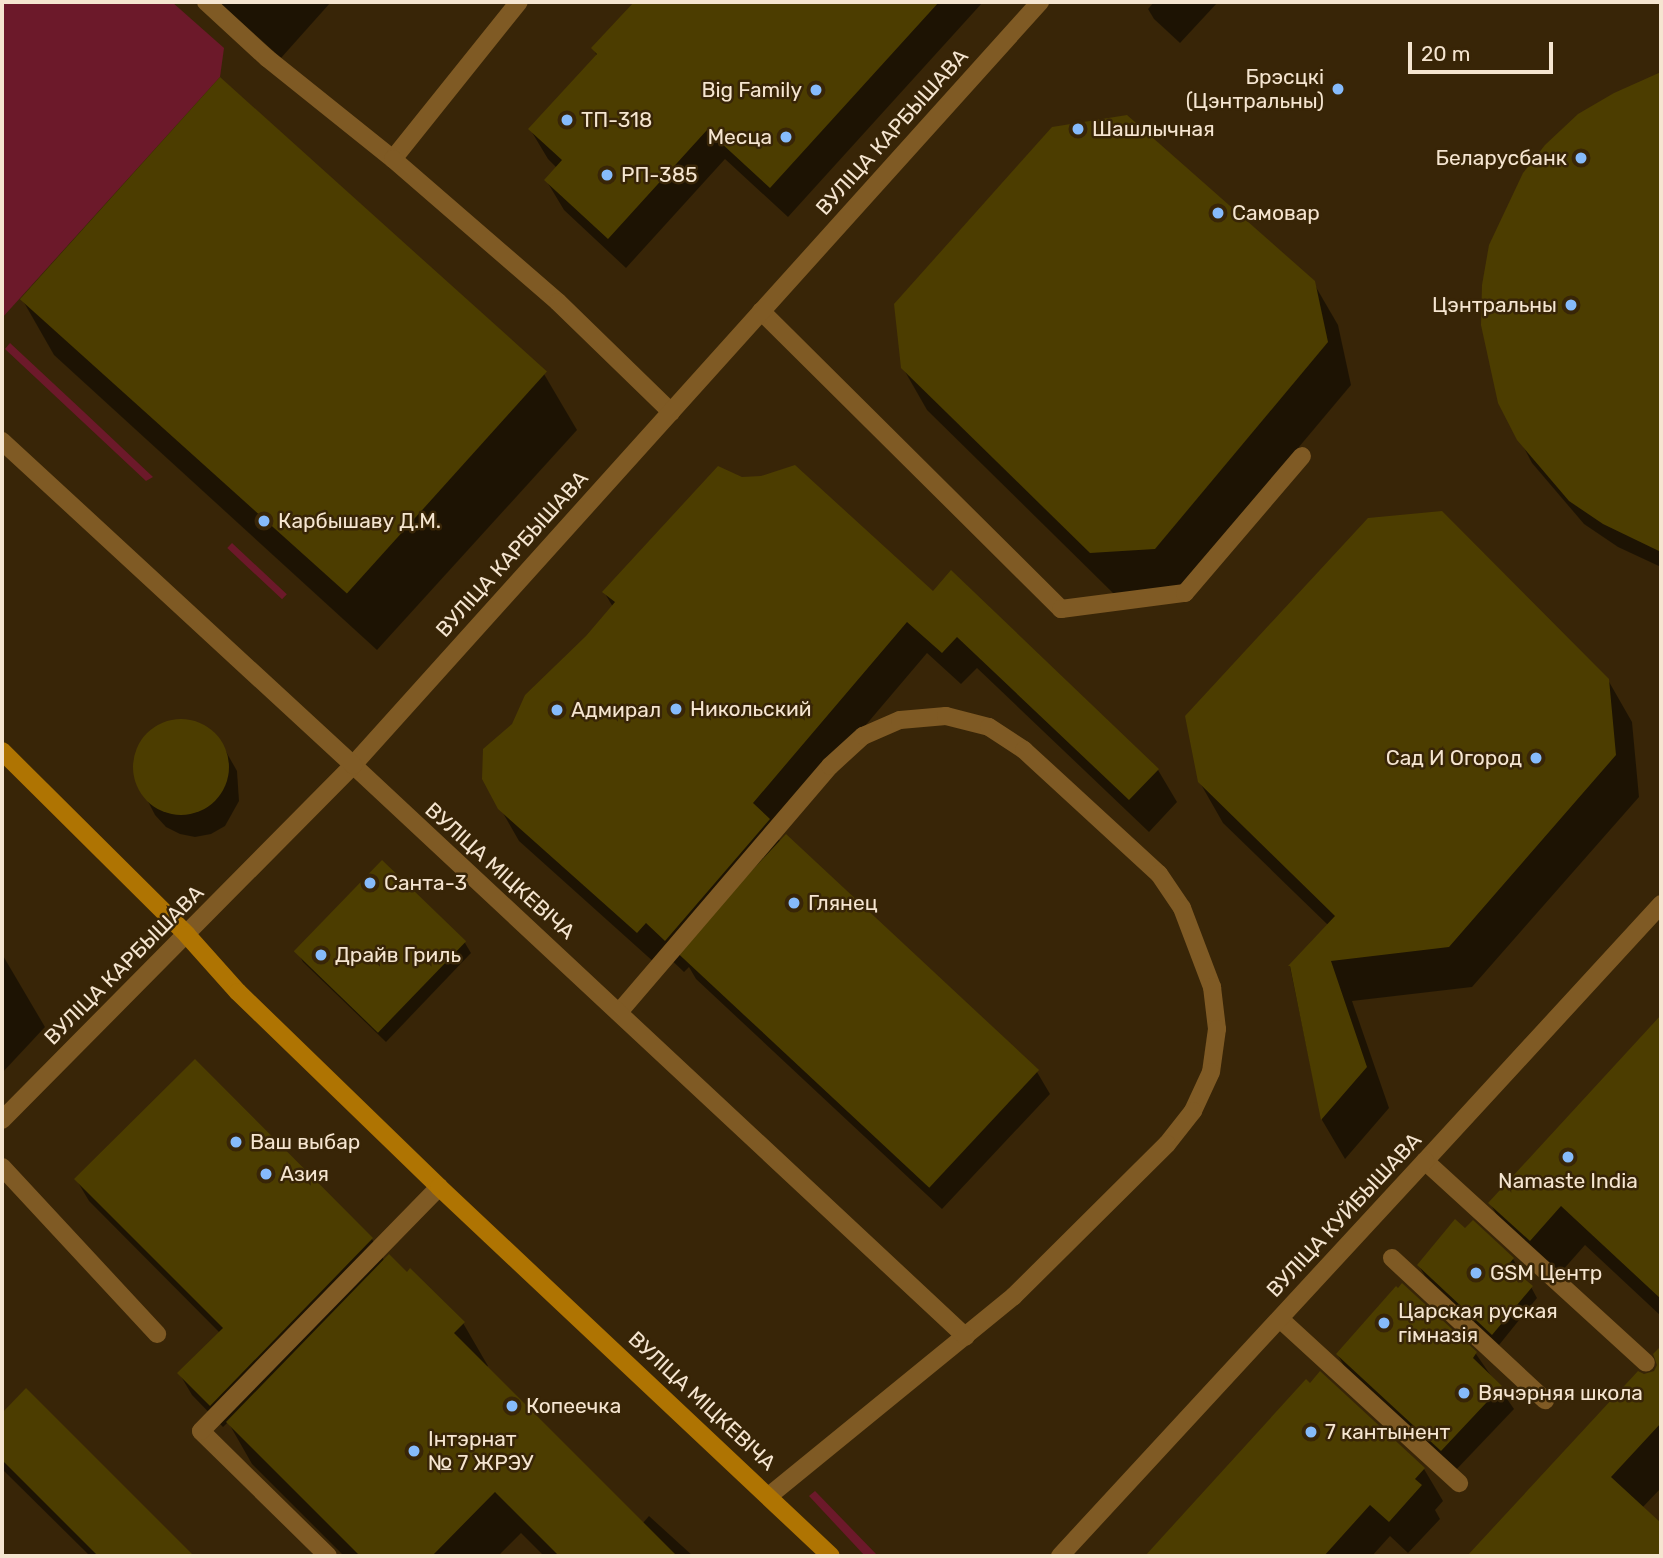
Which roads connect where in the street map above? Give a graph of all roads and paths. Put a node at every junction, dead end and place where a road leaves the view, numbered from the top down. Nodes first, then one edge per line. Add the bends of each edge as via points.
1 (206, 2) edge
2 (519, 2) edge
3 (1040, 2) edge
4 (393, 159) junction
5 (761, 311) junction
6 (671, 412) junction
7 (2, 441) edge
8 (1302, 456) dead end
9 (2, 751) edge
10 (353, 765) junction
11 (1661, 904) edge
12 (187, 935) junction
13 (620, 1011) junction
14 (2, 1120) edge
15 (1425, 1161) junction
16 (2, 1167) edge
17 (439, 1186) junction
18 (1392, 1258) dead end
19 (1280, 1319) junction
20 (157, 1334) dead end
21 (966, 1337) junction
22 (1646, 1363) dead end
23 (1545, 1400) dead end
24 (1459, 1483) dead end
25 (769, 1496) junction
26 (328, 1556) edge
27 (831, 1556) edge
28 (1060, 1556) edge

1 - 4 street via 267,58
2 - 4 street
3 - 5 street, ВУЛІЦА КАРБЫШАВА
4 - 6 street via 558,302
5 - 6 street, ВУЛІЦА КАРБЫШАВА
5 - 8 street via 1061,609 1185,593
6 - 10 street, ВУЛІЦА КАРБЫШАВА
7 - 10 street, ВУЛІЦА МІЦКЕВІЧА
9 - 12 main road, ВУЛІЦА МІЦКЕВІЧА
10 - 12 street, ВУЛІЦА КАРБЫШАВА
10 - 13 street, ВУЛІЦА МІЦКЕВІЧА
11 - 15 street, ВУЛІЦА КУЙБЫШАВА
12 - 14 street, ВУЛІЦА КАРБЫШАВА
12 - 17 main road, ВУЛІЦА МІЦКЕВІЧА via 238,992
13 - 21 street, ВУЛІЦА МІЦКЕВІЧА
13 - 21 street via 830,766 863,736 900,720 946,716 989,727 1024,750 1159,874 1182,908 1212,987 1217,1030 1211,1072 1193,1111 1167,1144 1014,1296
15 - 19 street, ВУЛІЦА КУЙБЫШАВА
15 - 22 street
16 - 20 street
17 - 25 main road, ВУЛІЦА МІЦКЕВІЧА
17 - 26 street via 201,1431
18 - 23 street
19 - 24 street
19 - 28 street, ВУЛІЦА КУЙБЫШАВА
21 - 25 street
25 - 27 main road, ВУЛІЦА МІЦКЕВІЧА

